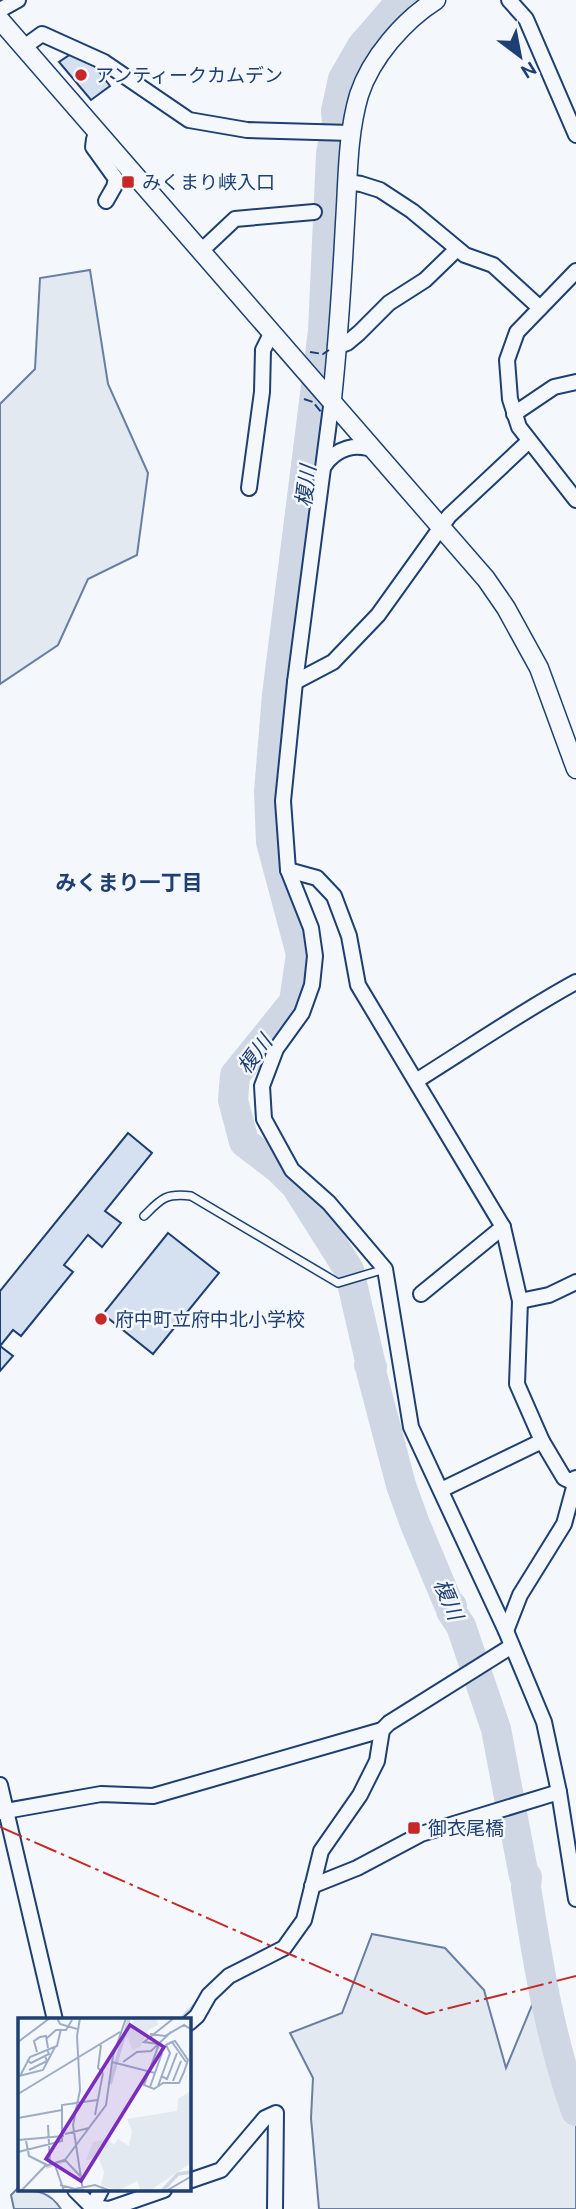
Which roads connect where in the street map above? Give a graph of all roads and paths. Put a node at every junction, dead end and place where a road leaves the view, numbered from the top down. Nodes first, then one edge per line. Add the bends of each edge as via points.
1 (18, 0) edge
2 (509, 0) edge
3 (429, 2) edge
4 (0, 9) edge
5 (0, 20) edge
6 (24, 47) junction
7 (351, 133) junction
8 (99, 134) junction
9 (576, 135) edge
10 (348, 182) junction
11 (106, 201) dead end
12 (314, 212) dead end
13 (457, 248) junction
14 (201, 251) junction
15 (576, 271) edge
16 (540, 308) junction
17 (272, 332) junction
18 (337, 347) junction
19 (576, 382) edge
20 (328, 396) junction
21 (514, 414) junction
22 (529, 441) junction
23 (377, 452) junction
24 (323, 467) junction
25 (248, 488) dead end
26 (576, 500) edge
27 (442, 526) junction
28 (295, 682) junction
29 (576, 769) edge
30 (288, 870) junction
31 (576, 982) edge
32 (416, 1081) junction
33 (144, 1216) dead end
34 (503, 1227) junction
35 (385, 1269) junction
36 (576, 1282) edge
37 (421, 1294) dead end
38 (520, 1301) junction
39 (542, 1441) junction
40 (576, 1479) edge
41 (441, 1490) junction
42 (506, 1631) junction
43 (512, 1646) junction
44 (382, 1730) junction
45 (0, 1785) edge
46 (559, 1792) junction
47 (3, 1812) edge
48 (312, 1886) junction
49 (576, 1897) edge
50 (54, 2018) edge
51 (191, 2021) edge
52 (191, 2180) edge
53 (77, 2192) edge
54 (99, 2192) edge
55 (157, 2192) edge
56 (91, 2208) edge
57 (275, 2209) edge

1 - 4 street
2 - 9 street via 526,19
3 - 7 street via 378,58 360,93
5 - 6 street
6 - 7 street via 42,34 104,62 189,120 247,130
6 - 8 street
7 - 10 street
8 - 11 street via 93,147 116,179
8 - 14 street
10 - 13 street via 380,190
10 - 18 street
12 - 14 street via 235,219
13 - 16 street via 493,265
13 - 18 street via 425,279
14 - 17 street
15 - 16 street
16 - 21 street via 517,332 507,360
17 - 20 street
17 - 25 street via 263,350 262,392
18 - 20 street
19 - 21 street via 554,387
20 - 23 street
20 - 24 street
21 - 22 street
22 - 26 street
22 - 27 street
23 - 24 street via 347,448
23 - 27 street
24 - 28 street
27 - 28 street via 378,615 333,662
27 - 29 street via 486,579 524,637 553,700
28 - 30 street via 283,801
30 - 32 street via 317,878 334,896 349,936 358,985
30 - 35 street via 310,928 315,956 312,985 302,1013 276,1049 262,1086 264,1119 292,1170 329,1203
31 - 32 street
32 - 34 street
33 - 35 lane via 162,1198 191,1196 338,1283
34 - 37 street
34 - 38 street
35 - 41 street via 411,1427
36 - 38 street via 549,1295
38 - 39 street via 517,1384
39 - 40 street via 564,1478
39 - 41 street
40 - 42 street via 564,1524 520,1595
41 - 42 street
42 - 43 street
43 - 44 street
43 - 46 street via 544,1722
44 - 47 street via 153,1796 101,1794
44 - 48 street via 377,1761 360,1795 321,1851
45 - 47 street
46 - 48 street via 421,1834 358,1868
46 - 49 street
47 - 50 street
48 - 51 street via 304,1920 284,1948 229,1976
52 - 57 street via 221,2169 265,2118 276,2113
53 - 56 street
54 - 56 street
55 - 56 street via 109,2209

